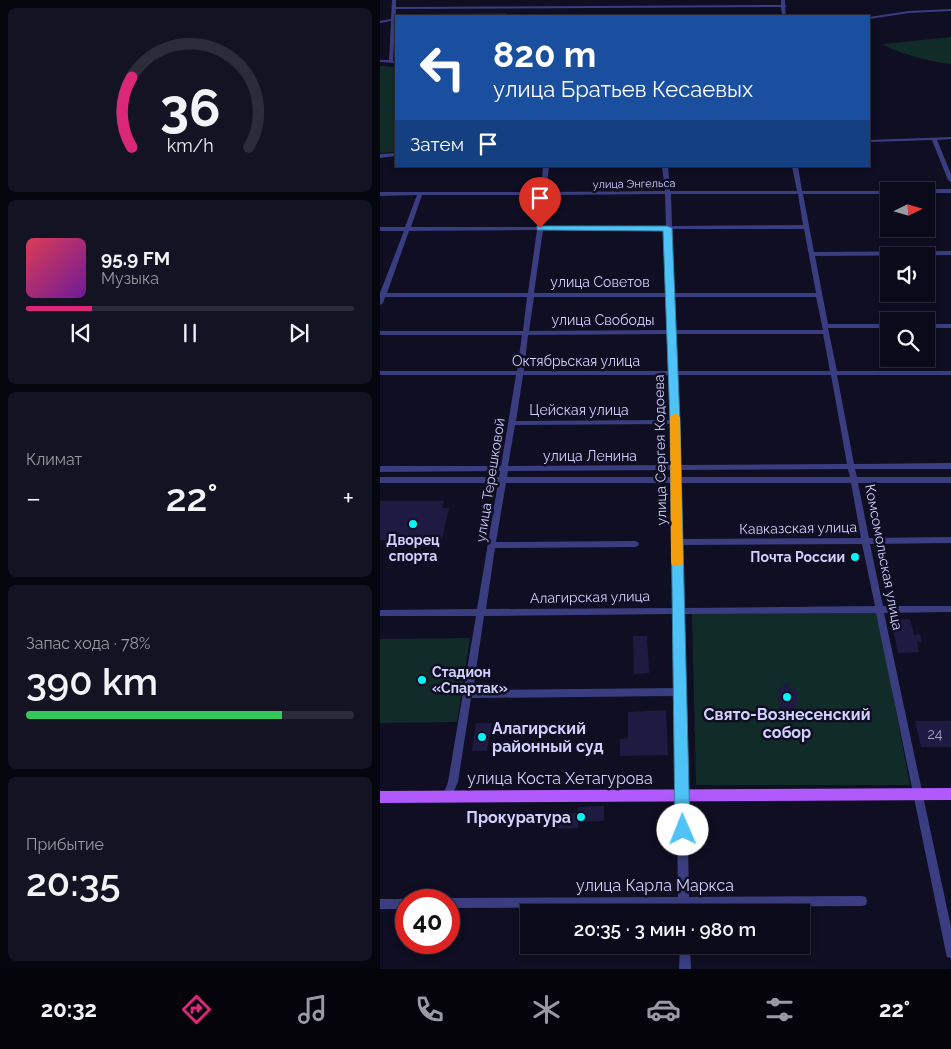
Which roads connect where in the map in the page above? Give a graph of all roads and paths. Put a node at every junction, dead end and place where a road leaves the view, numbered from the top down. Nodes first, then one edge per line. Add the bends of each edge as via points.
1 (394, 0) edge
2 (491, 0) edge
3 (783, 0) edge
4 (785, 6) junction
5 (492, 7) junction
6 (510, 7) junction
7 (395, 8) junction
8 (951, 10) edge
9 (512, 15) edge
10 (784, 15) edge
11 (870, 18) edge
12 (392, 20) junction
13 (380, 22) edge
14 (380, 61) edge
15 (394, 62) edge
16 (951, 138) edge
17 (934, 139) junction
18 (870, 141) edge
19 (395, 155) edge
20 (380, 156) edge
21 (546, 167) edge
22 (665, 167) edge
23 (794, 167) edge
24 (951, 180) edge
25 (951, 191) edge
26 (800, 192) junction
27 (880, 192) edge
28 (935, 192) edge
29 (668, 193) junction
30 (380, 194) edge
31 (420, 194) junction
32 (544, 194) junction
33 (807, 227) junction
34 (540, 228) junction
35 (667, 228) junction
36 (380, 229) edge
37 (407, 229) junction
38 (951, 253) edge
39 (812, 254) junction
40 (532, 294) junction
41 (381, 295) edge
42 (671, 295) junction
43 (819, 295) junction
44 (380, 303) edge
45 (880, 326) edge
46 (935, 326) edge
47 (951, 326) edge
48 (825, 329) junction
49 (672, 332) junction
50 (380, 333) edge
51 (526, 333) junction
52 (380, 373) edge
53 (520, 373) junction
54 (673, 373) junction
55 (834, 373) junction
56 (951, 373) edge
57 (512, 422) junction
58 (675, 422) junction
59 (852, 466) junction
60 (951, 466) edge
61 (676, 468) junction
62 (380, 469) edge
63 (504, 469) junction
64 (854, 479) junction
65 (380, 480) edge
66 (503, 480) junction
67 (676, 480) junction
68 (951, 480) edge
69 (865, 540) junction
70 (951, 540) edge
71 (676, 542) junction
72 (635, 544) dead end
73 (493, 545) junction
74 (880, 609) junction
75 (951, 609) edge
76 (678, 610) junction
77 (482, 612) junction
78 (380, 613) edge
79 (681, 692) junction
80 (468, 694) junction
81 (918, 794) junction
82 (951, 794) edge
83 (448, 795) junction
84 (682, 795) junction
85 (380, 797) edge
86 (862, 901) dead end
87 (460, 903) edge
88 (380, 904) edge
89 (395, 904) edge
90 (520, 904) edge
91 (684, 904) edge
92 (773, 904) edge
93 (951, 953) edge
94 (685, 954) edge
95 (685, 969) edge

1 - 7 street
2 - 5 street
3 - 4 street
4 - 6 street
4 - 10 street
5 - 6 street
5 - 7 street
6 - 9 street
7 - 12 street
8 - 11 street
12 - 13 street
12 - 15 street
14 - 15 street
16 - 17 street
17 - 18 street
17 - 24 street
19 - 20 street
21 - 32 street, улица Терешковой
22 - 29 street, улица Сергея Кодоева
23 - 26 street, Комсомольская улица
25 - 28 street
26 - 27 street, улица Энгельса
26 - 29 street, улица Энгельса
26 - 33 street, Комсомольская улица
29 - 32 street, улица Энгельса
29 - 35 street, улица Сергея Кодоева
30 - 31 street, улица Энгельса
31 - 32 street, улица Энгельса
31 - 37 street
32 - 34 street, улица Терешковой
33 - 35 street
33 - 39 street, Комсомольская улица
34 - 35 street
34 - 37 street
34 - 40 street, улица Терешковой
35 - 42 street, улица Сергея Кодоева
36 - 37 street
37 - 41 street
38 - 39 street
39 - 43 street, Комсомольская улица
40 - 41 street, улица Советов
40 - 42 street, улица Советов
40 - 51 street, улица Терешковой
41 - 44 street
42 - 43 street, улица Советов
42 - 49 street, улица Сергея Кодоева
43 - 48 street, Комсомольская улица
45 - 48 street, улица Свободы
46 - 47 street
48 - 49 street, улица Свободы
48 - 55 street, Комсомольская улица
49 - 51 street, улица Свободы
49 - 54 street, улица Сергея Кодоева
50 - 51 street, улица Свободы
51 - 53 street, улица Терешковой
52 - 53 street, Октябрьская улица
53 - 54 street, Октябрьская улица
53 - 57 street, улица Терешковой
54 - 55 street, Октябрьская улица
54 - 58 street, улица Сергея Кодоева
55 - 56 street, Октябрьская улица
55 - 59 street, Комсомольская улица
57 - 58 street, Цейская улица
57 - 63 street, улица Терешковой
58 - 61 street, улица Сергея Кодоева
59 - 60 street, улица Ленина
59 - 61 street, улица Ленина
59 - 64 street, Комсомольская улица
61 - 63 street, улица Ленина
61 - 67 street, улица Сергея Кодоева
62 - 63 street, улица Ленина
63 - 66 street, улица Терешковой
64 - 67 street, улица Ленина
64 - 68 street, улица Ленина
64 - 69 street, Комсомольская улица
65 - 66 street, улица Ленина
66 - 67 street, улица Ленина
66 - 73 street, улица Терешковой
67 - 71 street, улица Сергея Кодоева
69 - 70 street, Кавказская улица
69 - 71 street, Кавказская улица
69 - 74 street, Комсомольская улица
71 - 76 street, улица Сергея Кодоева
72 - 73 street
73 - 77 street, улица Терешковой
74 - 75 street, Алагирская улица
74 - 76 street, Алагирская улица
74 - 81 street, Комсомольская улица
76 - 77 street, Алагирская улица
76 - 79 street, улица Сергея Кодоева
77 - 78 street, Алагирская улица
77 - 80 street, улица Терешковой
79 - 80 street
79 - 84 street, улица Сергея Кодоева
80 - 83 street, улица Терешковой
81 - 82 main road, улица Коста Хетагурова
81 - 84 main road, улица Коста Хетагурова
81 - 93 street, Комсомольская улица
83 - 84 main road, улица Коста Хетагурова
83 - 85 main road, улица Коста Хетагурова
84 - 91 street, улица Сергея Кодоева
86 - 92 street, улица Карла Маркса
87 - 90 street, улица Карла Маркса
88 - 89 street
94 - 95 street

